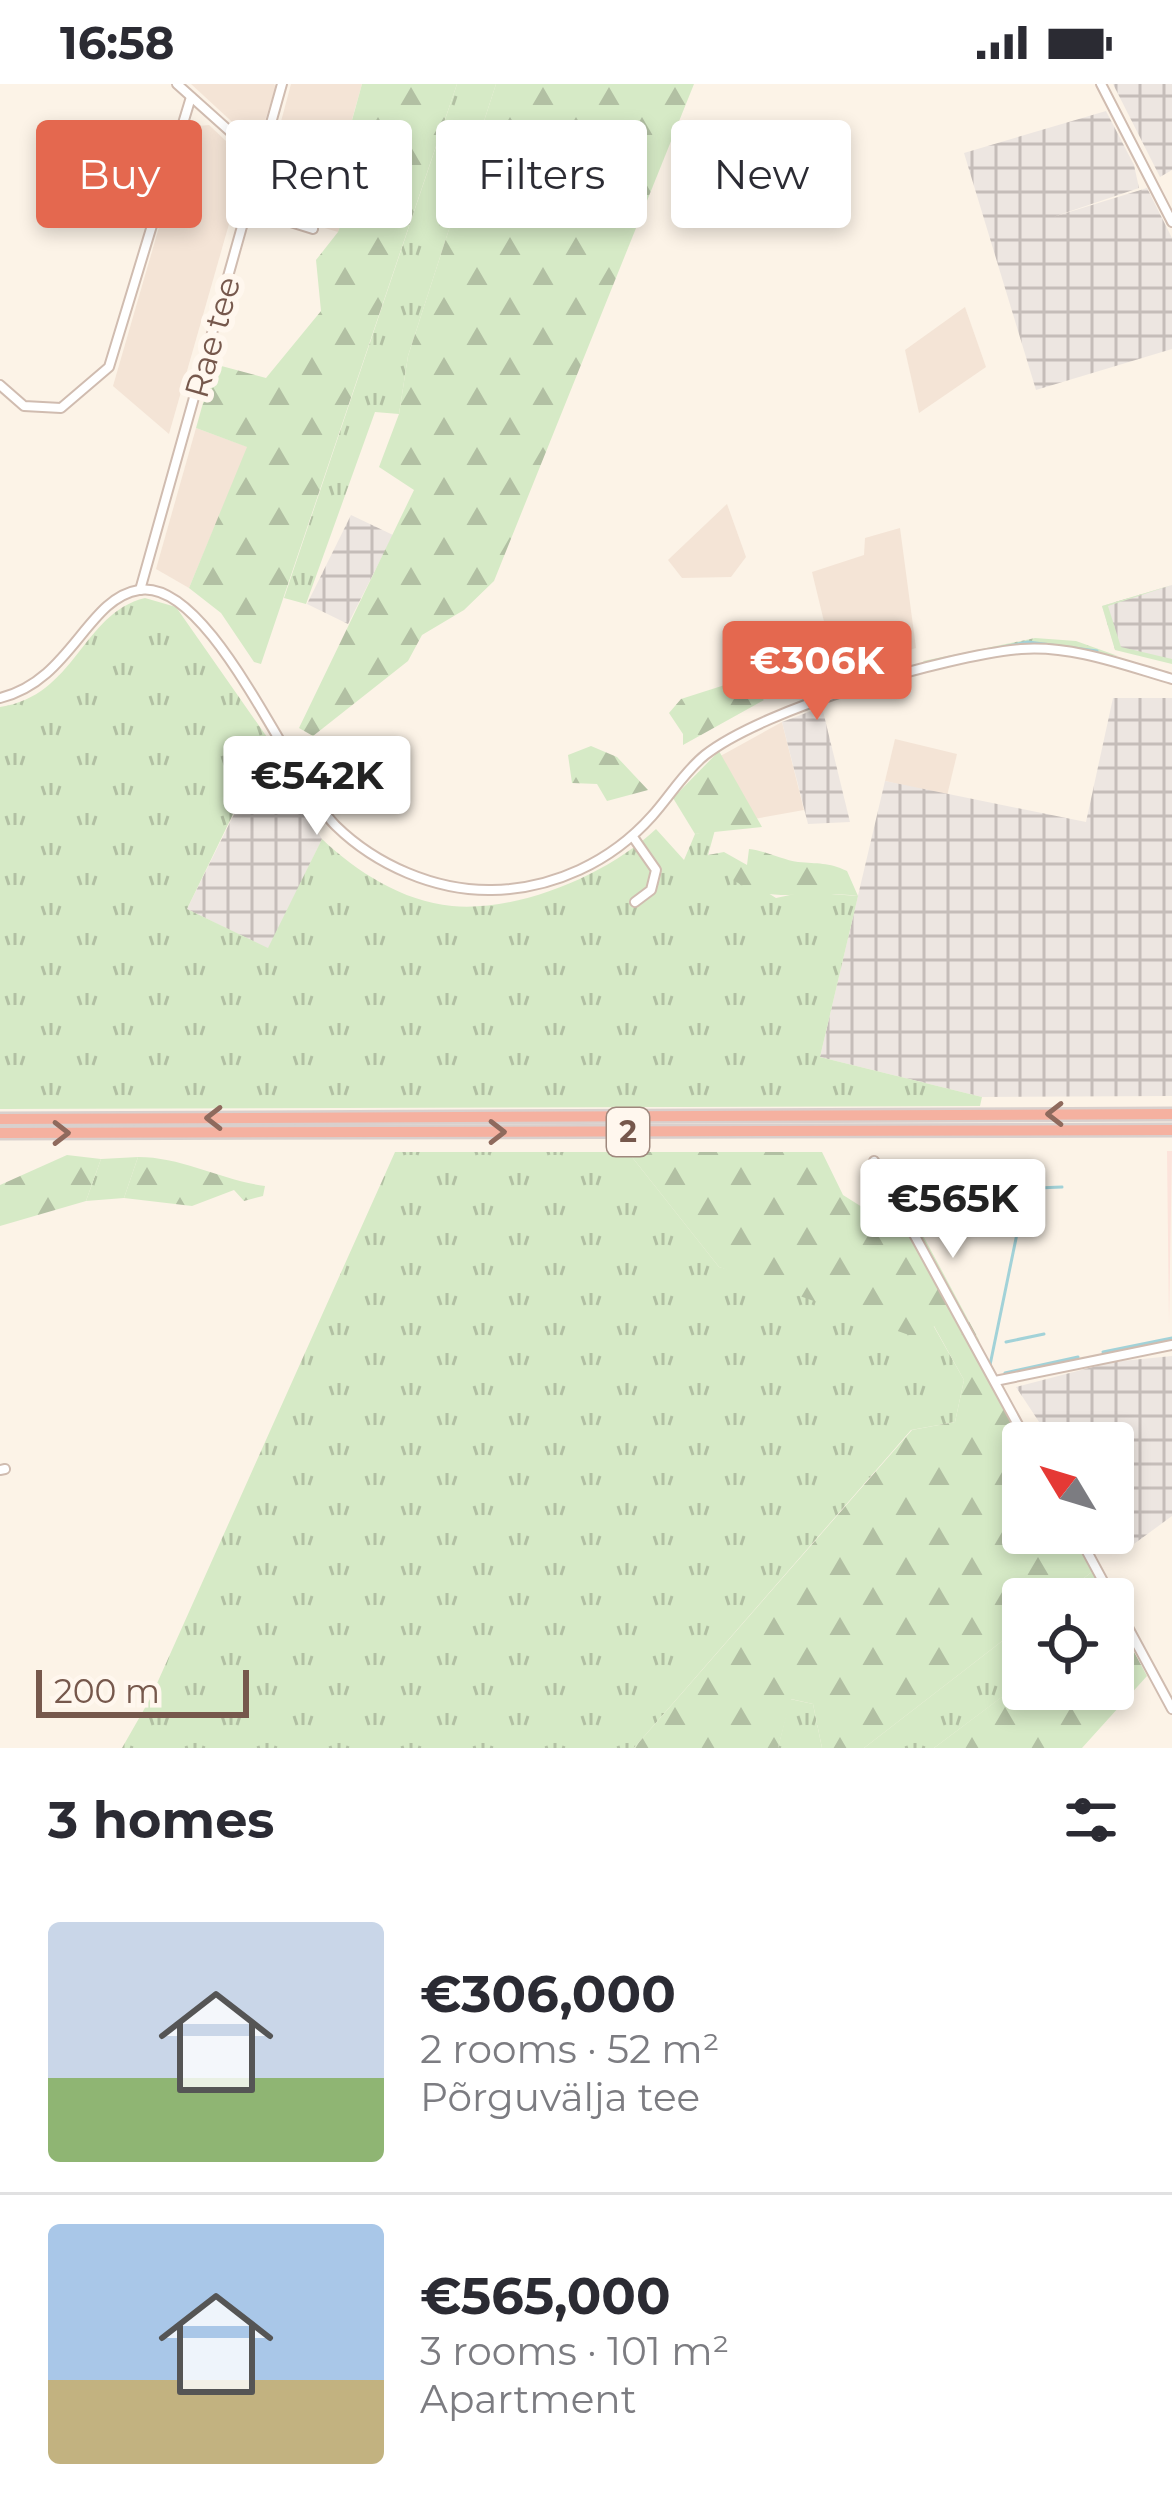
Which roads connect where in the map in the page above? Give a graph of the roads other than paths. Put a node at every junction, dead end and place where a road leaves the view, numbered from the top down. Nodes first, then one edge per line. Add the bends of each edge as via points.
1 (177, 84) edge
2 (282, 84) edge
3 (1101, 84) edge
4 (191, 97) junction
5 (273, 120) edge
6 (226, 128) edge
7 (1172, 222) edge
8 (244, 228) edge
9 (311, 228) edge
10 (314, 229) dead end
11 (0, 385) edge
12 (140, 590) junction
13 (1172, 679) edge
14 (0, 698) edge
15 (632, 836) junction
16 (635, 902) dead end
17 (1172, 1114) edge
18 (0, 1119) edge
19 (1172, 1130) edge
20 (0, 1133) edge
21 (874, 1161) dead end
22 (1172, 1346) edge
23 (995, 1381) junction
24 (1017, 1422) edge
25 (1088, 1554) edge
26 (1172, 1709) edge

1 - 4 street
2 - 5 street, Rae tee
3 - 7 street
4 - 6 street
4 - 11 street via 109,368 61,408 24,406
8 - 12 street, Rae tee
9 - 10 street
12 - 14 street via 104,610 55,671
12 - 15 street via 170,596 194,614 323,811 354,842 402,870 480,889 566,876
13 - 15 street via 1074,652 1021,649 815,701 714,748
15 - 16 street via 656,870 651,890
17 -> 18 highway, 2
20 -> 19 highway, 2
21 - 23 street
22 - 23 street
23 - 24 street
25 - 26 street

